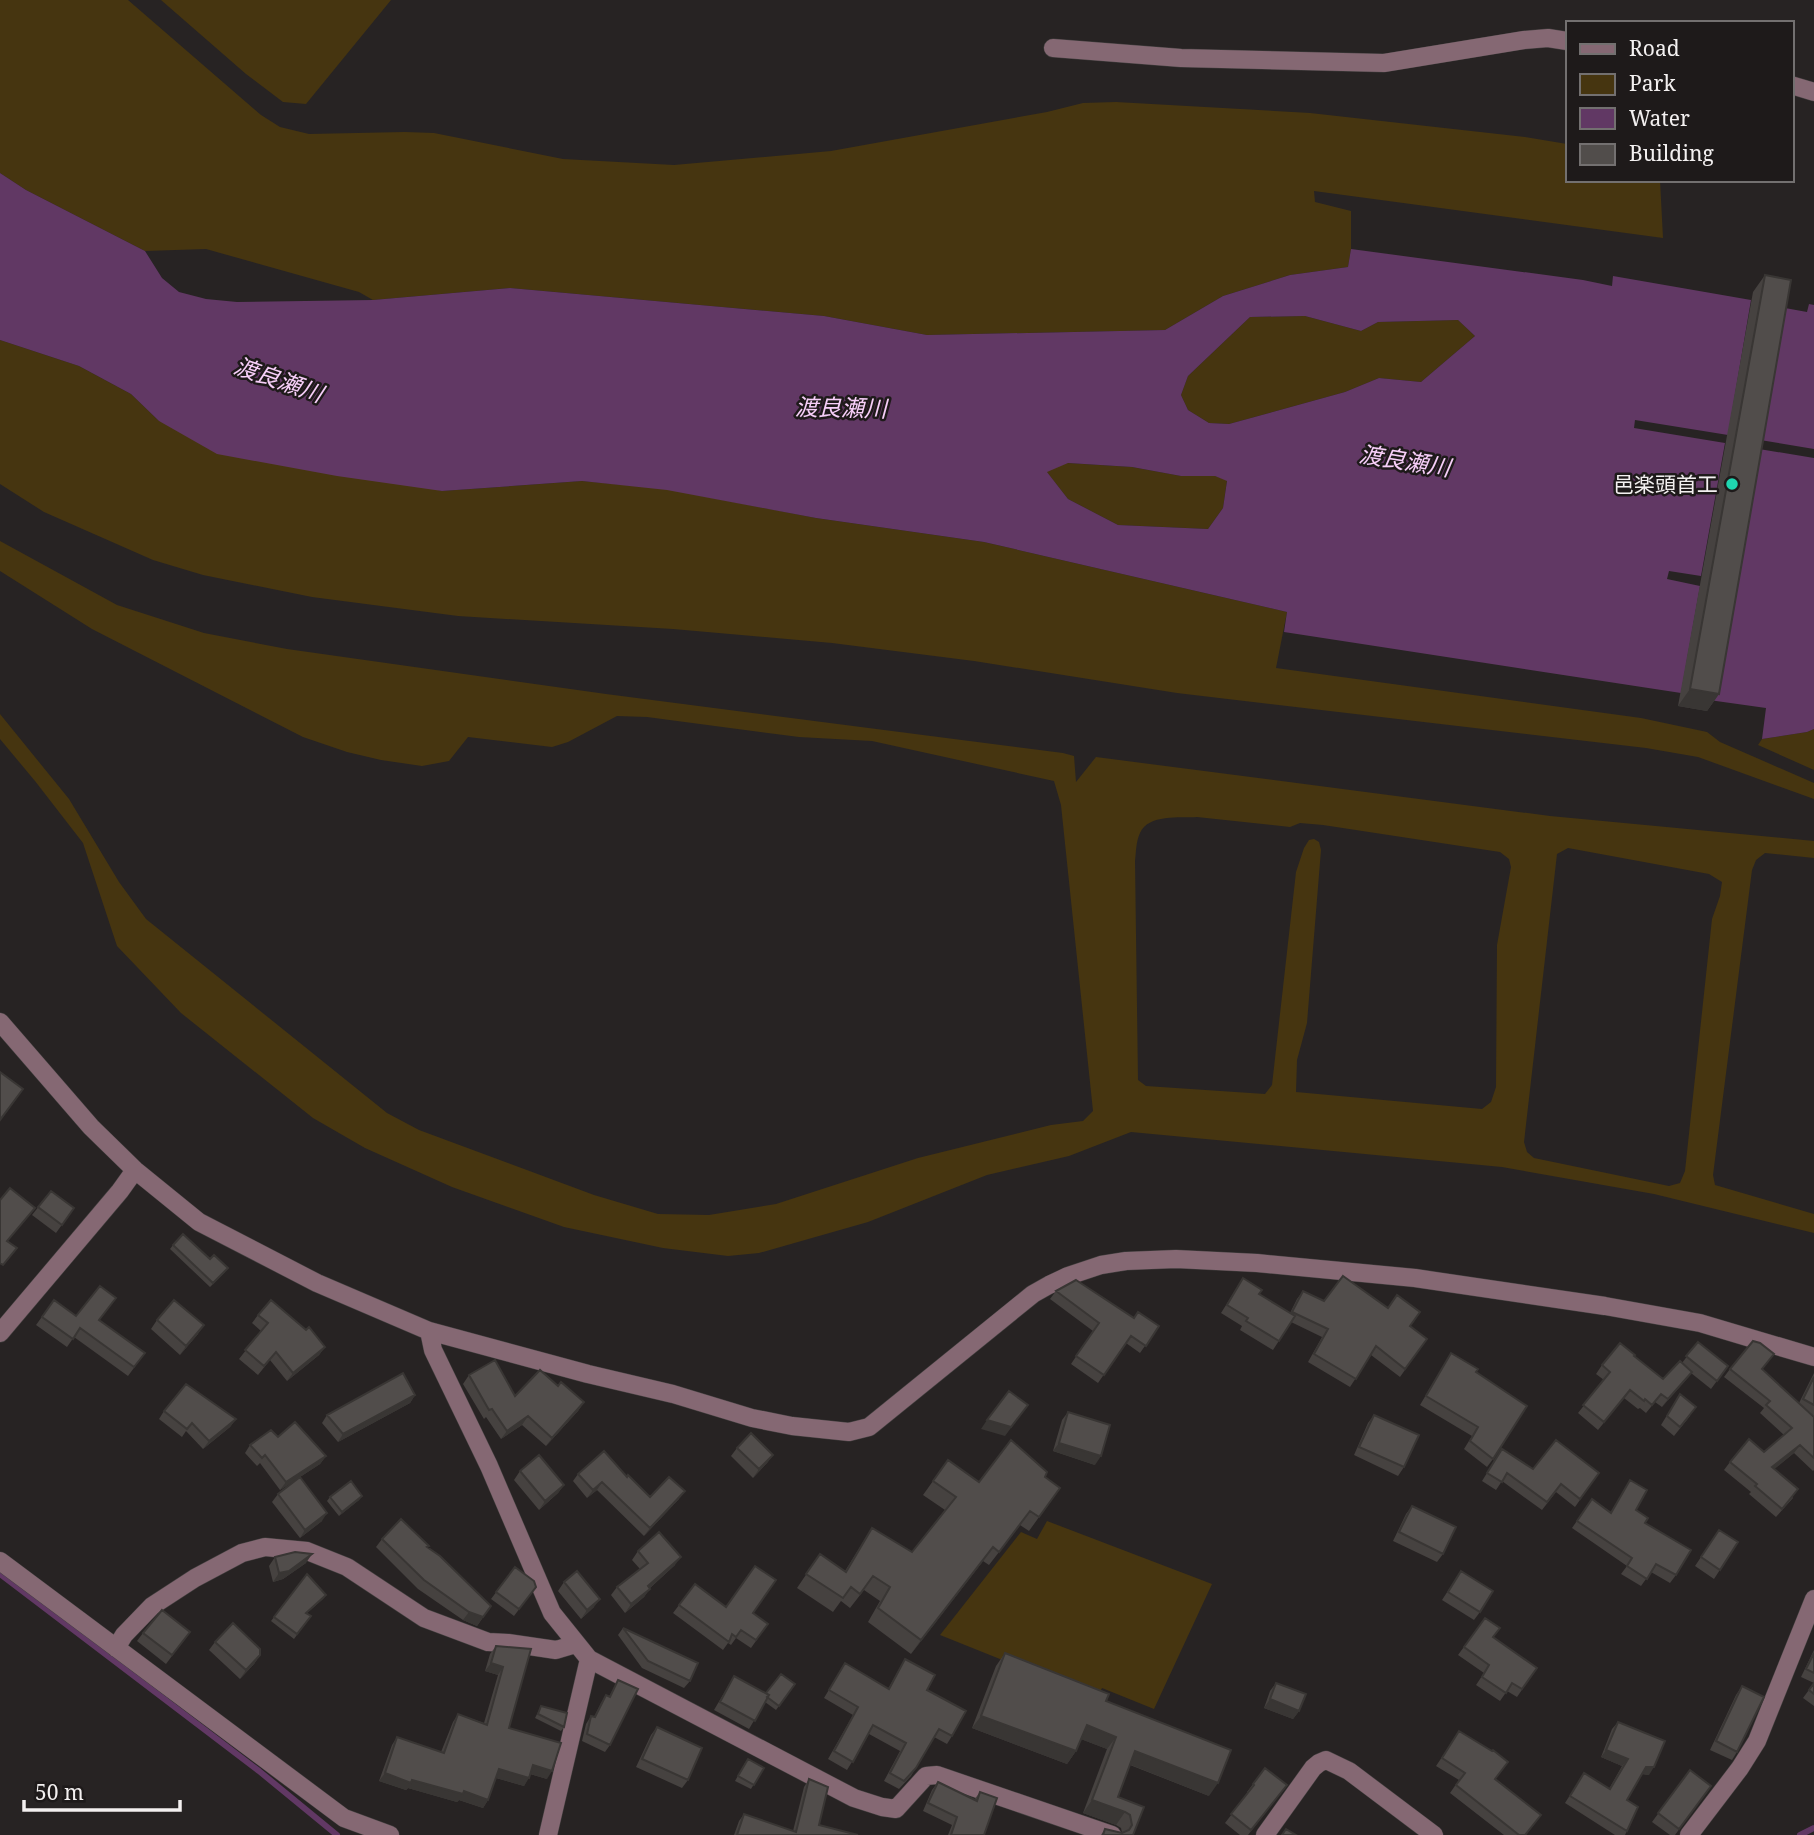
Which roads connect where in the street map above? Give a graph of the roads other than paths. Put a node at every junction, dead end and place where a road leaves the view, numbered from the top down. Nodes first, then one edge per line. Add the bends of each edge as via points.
1 (1566, 41) edge
2 (1053, 48) dead end
3 (1793, 86) edge
4 (1814, 92) edge
5 (0, 1022) edge
6 (135, 1170) junction
7 (429, 1331) junction
8 (0, 1333) edge
9 (1814, 1357) edge
10 (0, 1561) edge
11 (1814, 1600) edge
12 (576, 1644) junction
13 (116, 1648) junction
14 (589, 1659) junction
15 (390, 1835) edge
16 (548, 1835) edge
17 (1112, 1835) edge
18 (1265, 1835) edge
19 (1434, 1835) edge
20 (1689, 1835) edge

1 - 2 street via 1524,40 1384,64 1181,58
3 - 4 street
5 - 6 street via 91,1127
6 - 7 street via 200,1222 317,1283
6 - 8 street
7 - 9 street via 752,1418 849,1432 869,1427 886,1415 1033,1294 1068,1276 1126,1261 1257,1263 1429,1280 1700,1323
7 - 12 street via 433,1350 552,1613
10 - 13 street
11 - 20 street via 1757,1741
12 - 13 street via 556,1650 488,1642 424,1618 347,1567 307,1551 265,1547 230,1559 152,1606
12 - 14 street
13 - 15 street via 344,1818
14 - 16 street
14 - 17 street via 854,1798 896,1809 926,1776 937,1775
18 - 19 street via 1313,1768 1326,1760 1349,1771

